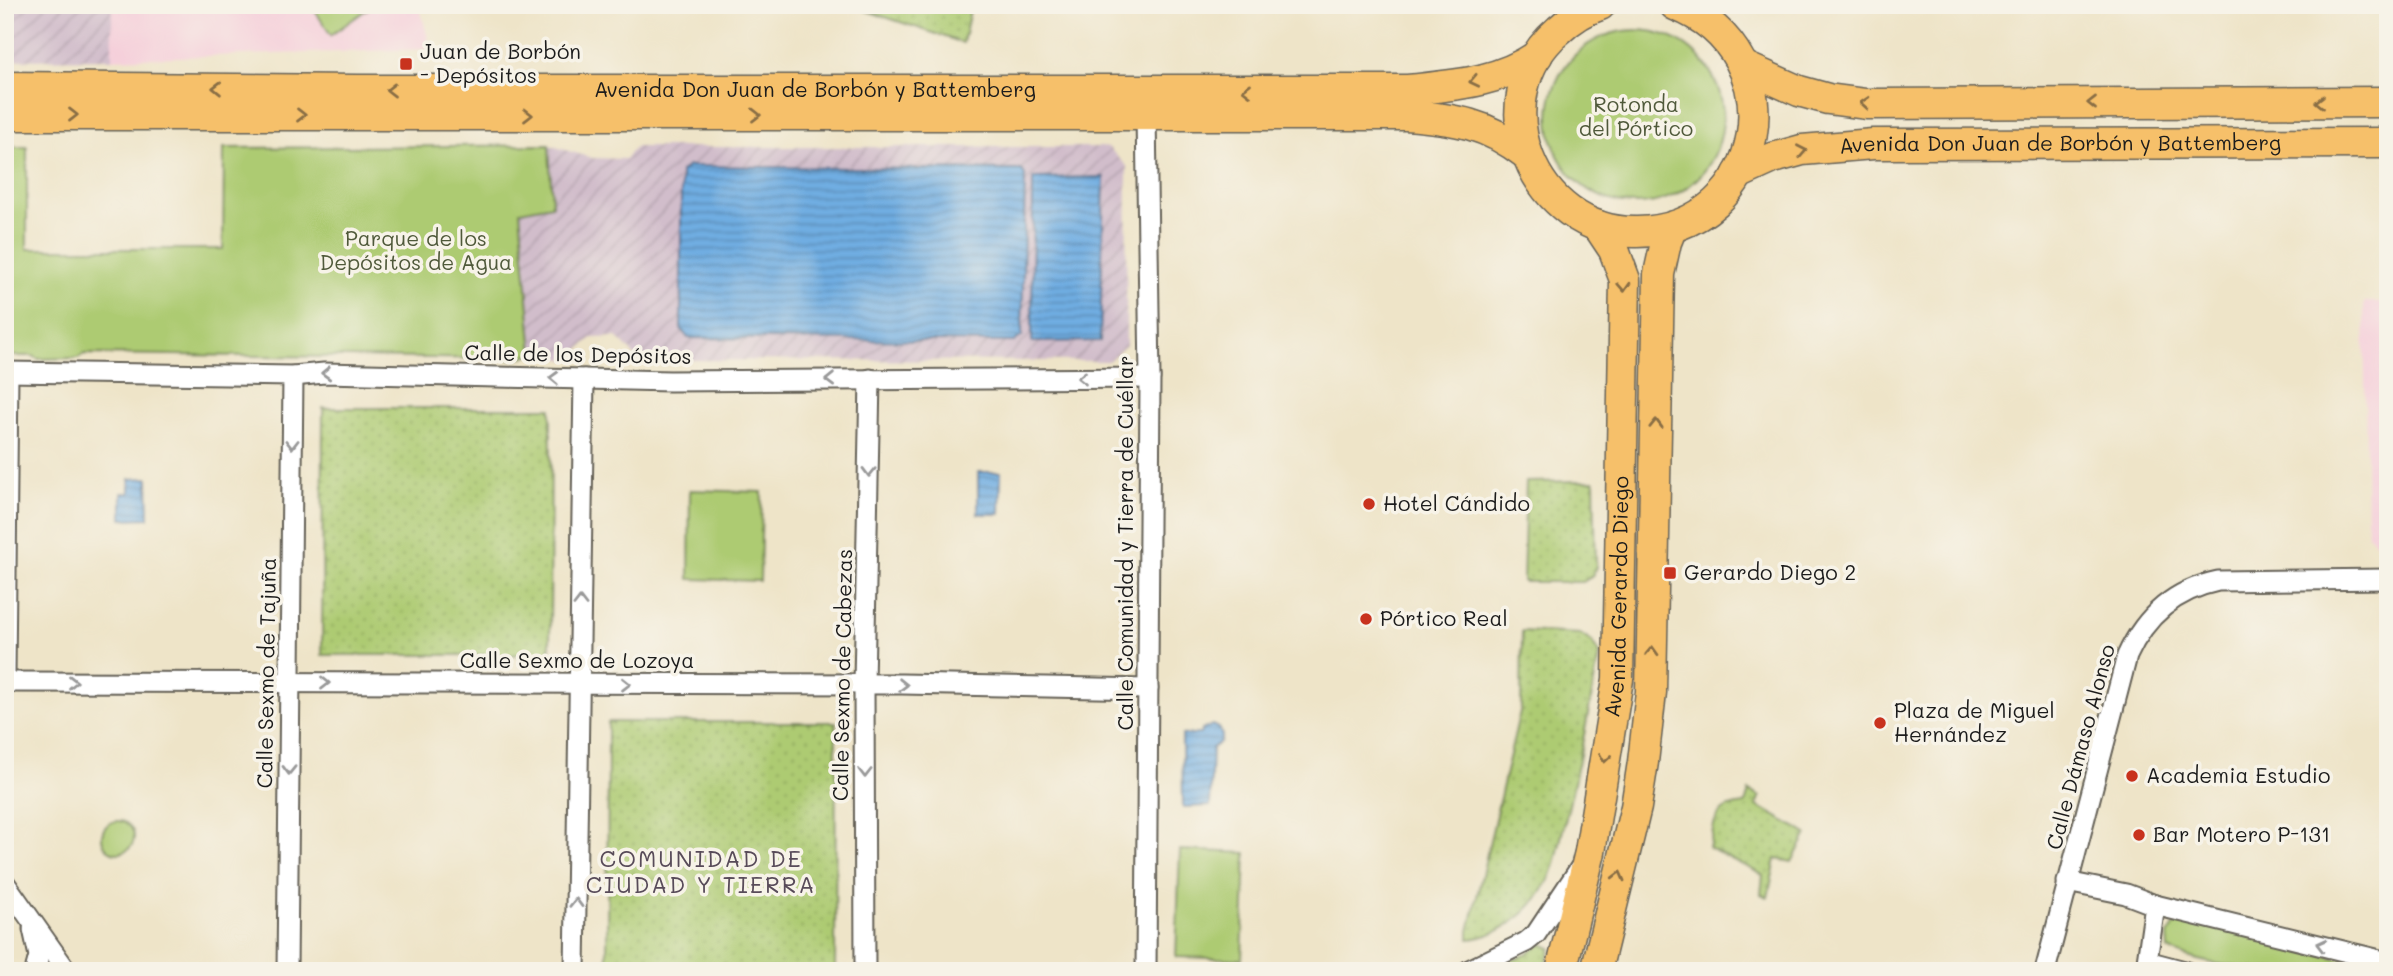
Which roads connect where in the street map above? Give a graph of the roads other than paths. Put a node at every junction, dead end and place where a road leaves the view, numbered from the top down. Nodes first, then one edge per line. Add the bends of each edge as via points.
1 (1600, 5) edge
2 (1675, 5) edge
3 (1536, 56) junction
4 (1743, 66) junction
5 (5, 87) edge
6 (2388, 102) edge
7 (5, 115) edge
8 (1146, 115) junction
9 (2388, 143) edge
10 (1526, 154) junction
11 (1738, 174) junction
12 (1598, 226) junction
13 (1672, 227) junction
14 (7, 372) edge
15 (293, 376) junction
16 (1150, 378) junction
17 (584, 379) junction
18 (870, 379) junction
19 (2388, 579) edge
20 (5, 680) edge
21 (290, 683) junction
22 (579, 684) junction
23 (864, 684) junction
24 (1148, 689) junction
25 (1590, 852) junction
26 (2067, 882) junction
27 (5, 883) edge
28 (2155, 905) junction
29 (30, 918) junction
30 (1602, 942) junction
31 (2388, 962) edge
32 (1467, 970) edge
33 (35, 971) edge
34 (67, 971) edge
35 (287, 971) edge
36 (575, 971) edge
37 (866, 971) edge
38 (1146, 971) edge
39 (1561, 971) edge
40 (1596, 971) edge
41 (1612, 971) edge
42 (2045, 971) edge
43 (2185, 971) edge

1 - 3 main road via 1571,19
2 - 4 main road via 1712,26
3 -> 5 main road, Avenida Don Juan de Borbón y Battemberg via 1496,77 1408,90
3 - 10 main road via 1521,104
6 -> 4 main road, Avenida Don Juan de Borbón y Battemberg via 1866,104 1799,91
4 - 11 main road via 1754,120
7 -> 8 main road, Avenida Don Juan de Borbón y Battemberg
8 - 10 main road, Avenida Don Juan de Borbón y Battemberg via 1444,118 1484,127
8 - 16 street, Calle Comunidad y Tierra de Cuéllar
11 -> 9 main road, Avenida Don Juan de Borbón y Battemberg via 1802,150 1873,144
10 - 12 main road via 1554,198
11 - 13 main road via 1710,206
12 - 13 main road via 1635,232
12 -> 25 main road, Avenida Gerardo Diego via 1625,280 1618,679
30 -> 13 main road, Avenida Gerardo Diego via 1636,807 1651,692 1659,274
14 - 15 street, Calle de los Depósitos
14 - 20 street
17 -> 15 street, Calle de los Depósitos
15 -> 21 street, Calle Sexmo de Tajuña
16 -> 18 street, Calle de los Depósitos
16 - 24 street, Calle Comunidad y Tierra de Cuéllar
18 -> 17 street, Calle de los Depósitos
22 -> 17 street
18 -> 23 street, Calle Sexmo de Cabezas
19 - 26 street, Calle Dámaso Alonso via 2218,581 2186,590 2159,610 2142,627 2127,656
20 -> 21 street, Calle Sexmo de Lozoya
21 -> 22 street, Calle Sexmo de Lozoya
21 -> 35 street, Calle Sexmo de Tajuña
22 -> 23 street, Calle Sexmo de Lozoya
36 -> 22 street
23 -> 24 street, Calle Sexmo de Lozoya
23 -> 37 street, Calle Sexmo de Cabezas
24 - 38 street, Calle Comunidad y Tierra de Cuéllar
25 - 32 street via 1536,934
25 - 39 main road, Avenida Gerardo Diego
26 - 28 street
26 - 42 street, Calle Dámaso Alonso
27 - 29 street
31 -> 28 street
28 - 43 street via 2147,961
29 - 33 street via 37,941
29 - 34 street
30 - 40 main road, Avenida Gerardo Diego
30 - 41 street

